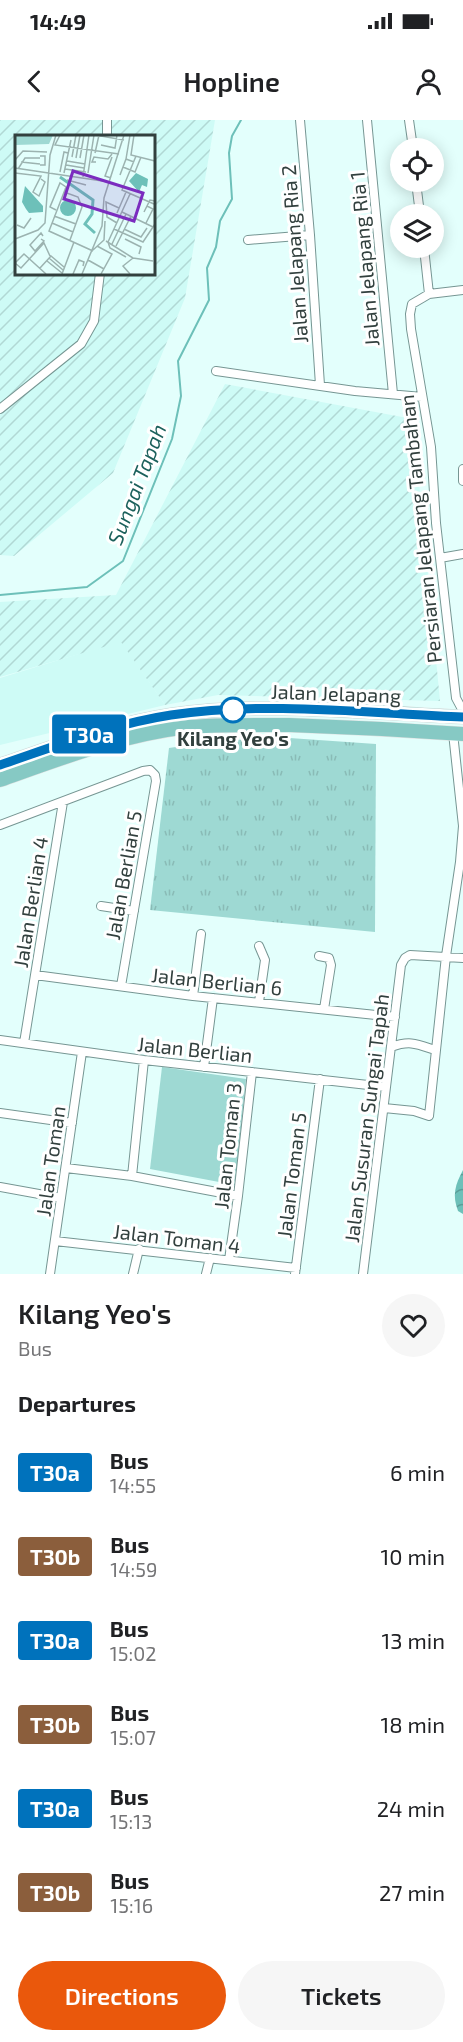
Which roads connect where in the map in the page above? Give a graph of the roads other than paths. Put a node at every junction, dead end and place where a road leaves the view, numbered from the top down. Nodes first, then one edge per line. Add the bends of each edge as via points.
1 (300, 120) edge
2 (367, 120) edge
3 (409, 120) edge
4 (412, 138) edge
5 (310, 235) junction
6 (248, 240) dead end
7 (425, 258) edge
8 (100, 274) edge
9 (463, 290) edge
10 (429, 294) junction
11 (216, 371) dead end
12 (320, 385) junction
13 (393, 394) junction
14 (422, 397) junction
15 (0, 409) edge
16 (463, 469) edge
17 (463, 481) edge
18 (463, 554) edge
19 (440, 558) junction
20 (456, 698) junction
21 (463, 711) edge
22 (443, 716) junction
23 (463, 717) edge
24 (458, 734) edge
25 (0, 765) edge
26 (0, 780) edge
27 (63, 802) junction
28 (0, 825) edge
29 (101, 906) dead end
30 (134, 911) junction
31 (201, 934) dead end
32 (260, 946) dead end
33 (446, 956) junction
34 (319, 957) dead end
35 (463, 958) edge
36 (35, 975) junction
37 (121, 986) junction
38 (193, 996) junction
39 (213, 998) junction
40 (259, 1002) junction
41 (324, 1008) junction
42 (395, 1017) junction
43 (0, 1040) edge
44 (24, 1043) junction
45 (391, 1047) junction
46 (435, 1050) junction
47 (82, 1052) junction
48 (144, 1060) junction
49 (204, 1067) junction
50 (252, 1072) junction
51 (320, 1079) junction
52 (386, 1087) junction
53 (384, 1108) junction
54 (0, 1113) edge
55 (72, 1123) junction
56 (66, 1168) junction
57 (132, 1176) junction
58 (0, 1187) edge
59 (238, 1196) junction
60 (61, 1198) junction
61 (55, 1241) junction
62 (139, 1249) junction
63 (210, 1258) junction
64 (229, 1260) junction
65 (295, 1271) edge
66 (50, 1274) edge
67 (133, 1274) edge
68 (206, 1274) edge
69 (363, 1274) edge

1 - 5 street, Jalan Jelapang Ria 2
2 - 13 street, Jalan Jelapang Ria 1
3 - 4 street
5 - 6 street
5 - 12 street, Jalan Jelapang Ria 2
7 - 10 street
8 - 15 street via 94,321 81,344
9 - 10 street
10 - 14 street, Persiaran Jelapang Tambahan via 412,304 410,314
11 - 12 street
12 - 13 street
13 - 14 street
14 - 19 street, Persiaran Jelapang Tambahan via 431,447
16 - 17 street
18 - 19 street
19 - 20 street, Persiaran Jelapang Tambahan
20 - 21 street, Persiaran Jelapang Tambahan
20 - 22 street
22 - 23 main road, Jalan Jelapang
22 - 25 main road, Jalan Jelapang via 288,710 182,714 92,733
24 - 26 main road, Jalan Jelapang via 245,724 188,727 95,747
24 - 33 street via 463,826
27 - 28 street
27 - 30 street, Jalan Berlian 5 via 150,770 154,775
27 - 36 street, Jalan Berlian 4
29 - 30 street
30 - 37 street, Jalan Berlian 5
31 - 38 street
32 - 40 street via 265,960
33 - 35 street
33 - 42 street, Jalan Susuran Sungai Tapah via 405,958
33 - 46 street
34 - 41 street via 329,958 332,965
36 - 37 street, Jalan Berlian 6
36 - 44 street, Jalan Berlian 4
37 - 38 street, Jalan Berlian 6
38 - 39 street, Jalan Berlian 6
39 - 40 street, Jalan Berlian 6
39 - 49 street
40 - 41 street, Jalan Berlian 6
41 - 42 street, Jalan Berlian 6
42 - 45 street, Jalan Susuran Sungai Tapah
43 - 44 street, Jalan Berlian
44 - 47 street, Jalan Berlian
45 - 46 street via 404,1042
45 - 52 street, Jalan Susuran Sungai Tapah
46 - 53 street via 429,1116
47 - 48 street, Jalan Berlian
47 - 55 street, Jalan Toman
48 - 49 street, Jalan Berlian
48 - 57 street
49 - 50 street, Jalan Berlian
50 - 51 street, Jalan Berlian
50 - 59 street, Jalan Toman 3
51 - 52 street, Jalan Berlian
51 - 65 street, Jalan Toman 5
52 - 53 street, Jalan Susuran Sungai Tapah
53 - 69 street, Jalan Susuran Sungai Tapah
54 - 55 street
55 - 56 street, Jalan Toman
56 - 57 street
56 - 60 street, Jalan Toman
57 - 59 street
58 - 60 street
59 - 64 street, Jalan Toman 3
60 - 61 street, Jalan Toman
61 - 62 street, Jalan Toman 4
61 - 66 street, Jalan Toman
62 - 63 street, Jalan Toman 4
62 - 67 street
63 - 64 street, Jalan Toman 4
63 - 68 street
64 - 65 street, Jalan Toman 4

